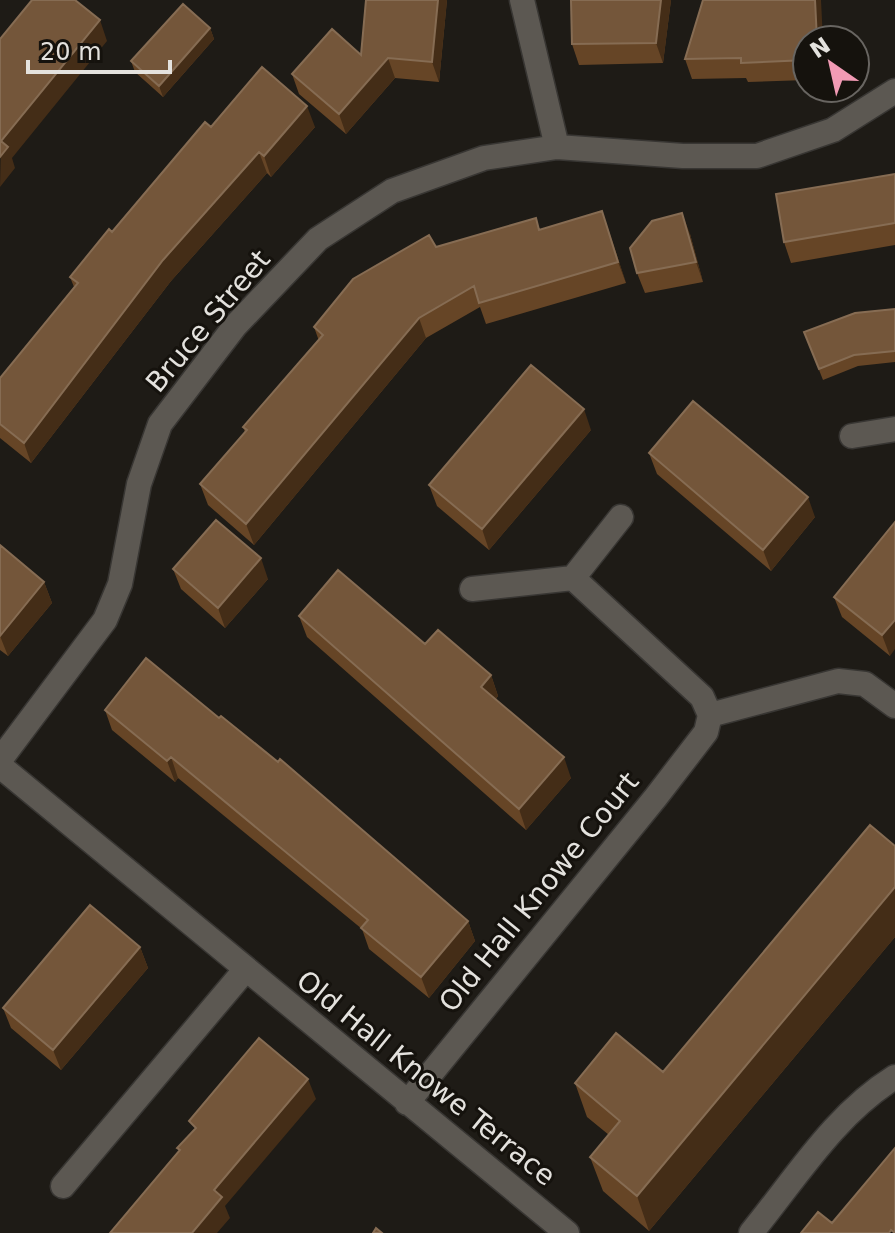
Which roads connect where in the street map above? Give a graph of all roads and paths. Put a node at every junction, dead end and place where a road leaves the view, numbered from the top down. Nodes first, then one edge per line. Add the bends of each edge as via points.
1 (522, 0) edge
2 (895, 91) edge
3 (557, 147) junction
4 (895, 429) edge
5 (852, 436) dead end
6 (621, 517) dead end
7 (573, 578) junction
8 (472, 589) dead end
9 (895, 706) edge
10 (710, 715) junction
11 (0, 760) edge
12 (0, 766) edge
13 (246, 969) junction
14 (895, 1077) edge
15 (407, 1103) junction
16 (63, 1186) dead end
17 (567, 1233) edge
18 (751, 1233) edge

1 - 3 street
2 - 3 street, Bruce Street via 833,130 757,156
3 - 11 street, Bruce Street via 484,158 392,191 318,239 235,326 160,424 139,484 120,584 105,620
4 - 5 street
6 - 7 street
7 - 8 street
7 - 10 street via 702,697
9 - 10 street via 865,684 838,681
10 - 15 street, Old Hall Knowe Court via 706,732 656,797
12 - 13 street, Old Hall Knowe Terrace
13 - 15 street, Old Hall Knowe Terrace
13 - 16 street
14 - 18 street via 825,1137
15 - 17 street, Old Hall Knowe Terrace

